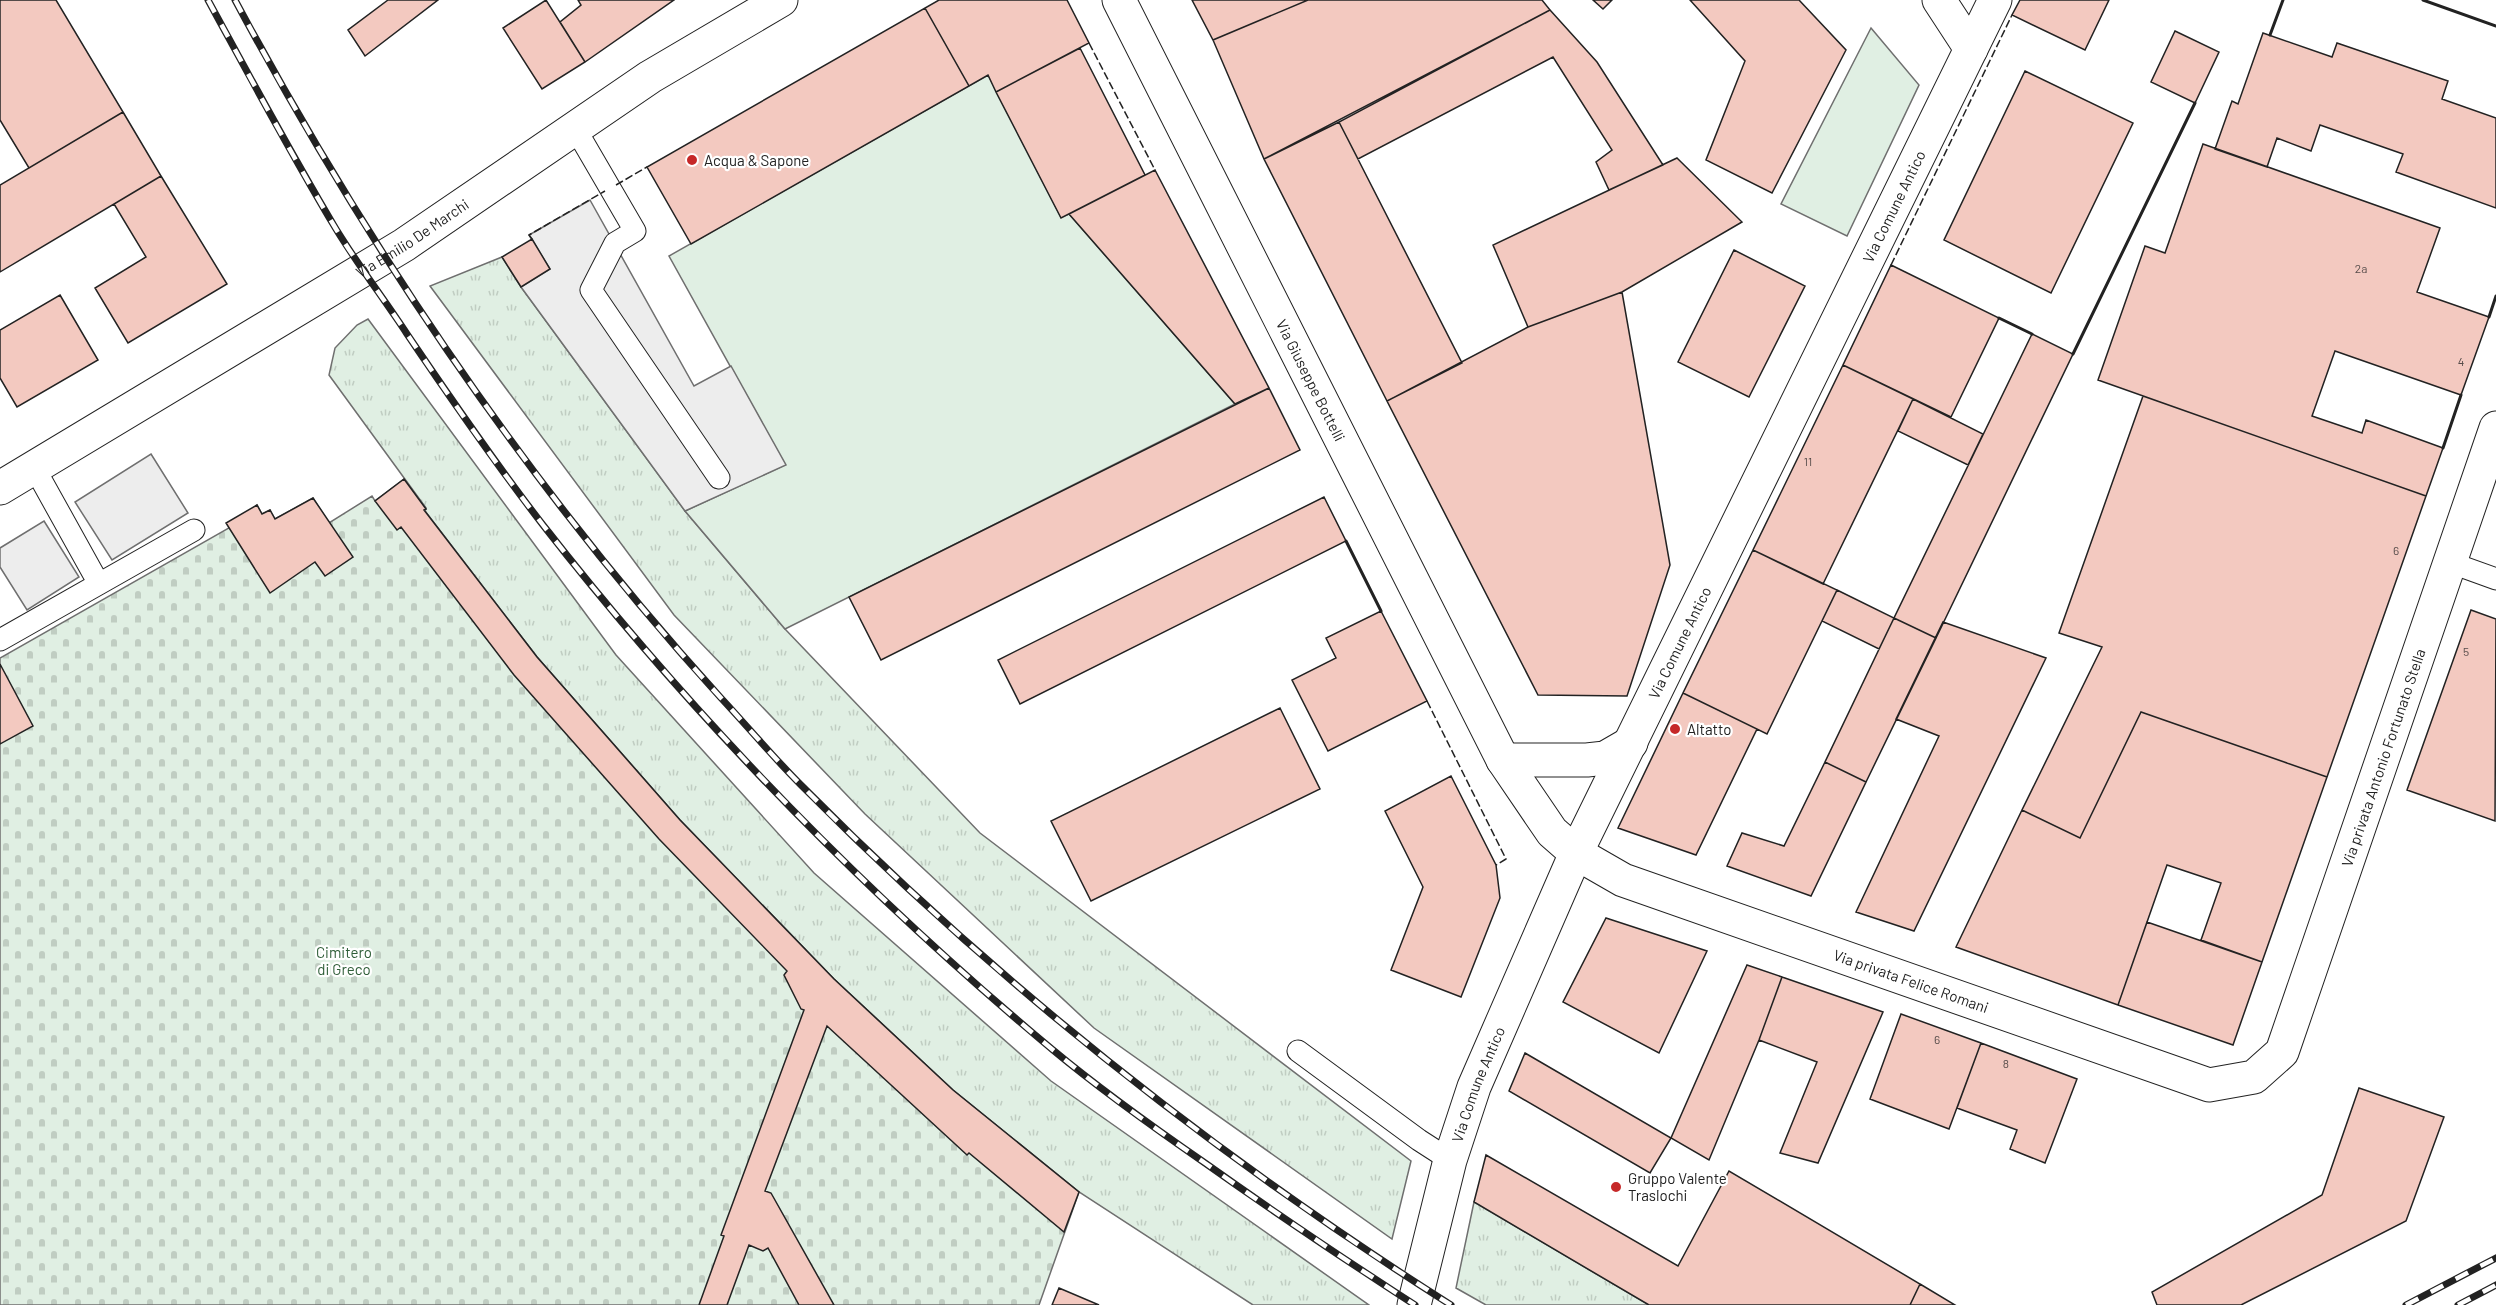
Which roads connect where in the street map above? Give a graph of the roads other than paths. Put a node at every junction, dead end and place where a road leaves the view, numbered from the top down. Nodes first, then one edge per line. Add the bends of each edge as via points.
1 (781, 0) edge
2 (1119, 0) edge
3 (1938, 0) edge
4 (1995, 0) edge
5 (1971, 50) junction
6 (575, 128) junction
7 (2496, 428) edge
8 (34, 468) junction
9 (719, 478) dead end
10 (0, 488) edge
11 (194, 530) dead end
12 (2449, 562) junction
13 (2496, 579) edge
14 (99, 584) junction
15 (0, 640) edge
16 (1631, 743) junction
17 (1503, 760) junction
18 (1576, 854) junction
19 (1298, 1051) dead end
20 (2254, 1077) joint
21 (1449, 1160) junction
22 (1414, 1305) edge

1 - 6 street, Via Emilio De Marchi via 650,77
2 - 17 street, Via Giuseppe Bottelli
3 - 5 street
4 - 5 street, Via Comune Antico
5 - 16 street, Via Comune Antico
6 - 8 street, Via Emilio De Marchi via 404,245
6 - 9 lane via 635,231 615,243 591,290
7 - 12 street, Via privata Antonio Fortunato Stella
8 - 10 street, Via Emilio De Marchi
8 - 14 lane
11 - 14 lane
12 - 13 lane
12 - 20 street, Via privata Antonio Fortunato Stella via 2282,1052
14 - 15 lane
16 - 17 street via 1605,758
16 - 18 street, Via Comune Antico
17 - 18 street, Via Giuseppe Bottelli via 1552,832
18 - 20 street, Via privata Felice Romani via 1623,880 2209,1085
18 - 21 street, Via Comune Antico via 1474,1087
19 - 21 lane
21 - 22 street, Via Comune Antico

